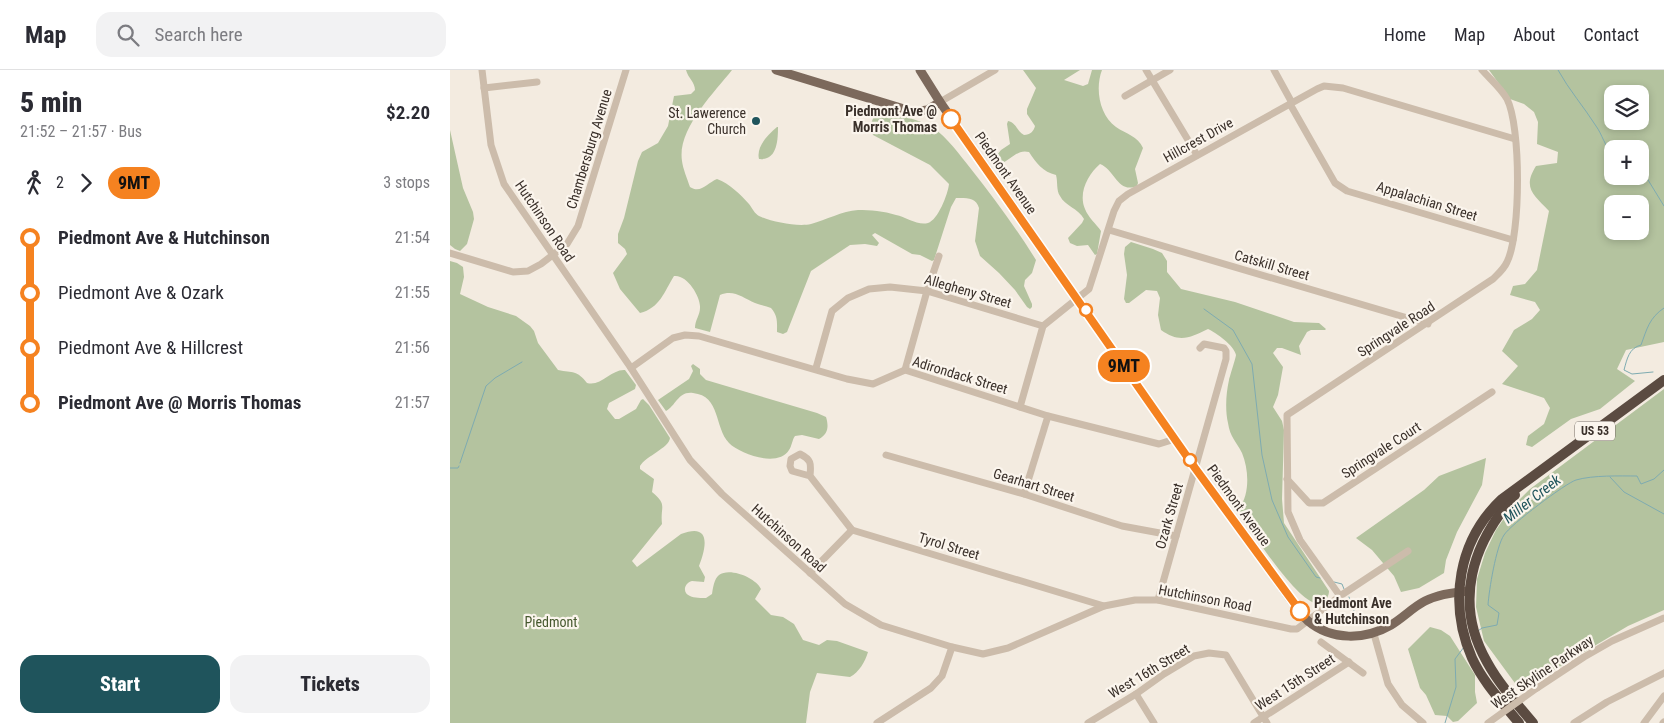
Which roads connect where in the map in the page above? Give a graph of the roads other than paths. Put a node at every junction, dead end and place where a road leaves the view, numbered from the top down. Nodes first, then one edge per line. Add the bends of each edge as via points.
1 (482, 70) edge
2 (626, 70) edge
3 (776, 70) edge
4 (920, 70) edge
5 (995, 70) edge
6 (1146, 70) edge
7 (1170, 70) edge
8 (1274, 70) edge
9 (1482, 70) edge
10 (1152, 80) junction
11 (536, 82) dead end
12 (484, 88) junction
13 (1125, 96) dead end
14 (940, 102) junction
15 (1290, 104) junction
16 (1515, 139) junction
17 (1197, 155) junction
18 (1109, 230) junction
19 (1513, 240) junction
20 (450, 253) edge
21 (552, 254) junction
22 (938, 256) dead end
23 (927, 291) junction
24 (1078, 298) junction
25 (1428, 324) junction
26 (1043, 326) junction
27 (1200, 348) dead end
28 (631, 368) junction
29 (816, 368) junction
30 (905, 370) junction
31 (1664, 380) edge
32 (1492, 392) dead end
33 (1020, 407) junction
34 (1048, 416) junction
35 (1175, 439) junction
36 (886, 455) dead end
37 (1195, 468) junction
38 (810, 476) dead end
39 (1288, 479) junction
40 (1526, 482) junction
41 (1024, 494) junction
42 (852, 530) junction
43 (1176, 536) junction
44 (1408, 551) dead end
45 (810, 573) junction
46 (1470, 591) junction
47 (1458, 592) junction
48 (1340, 596) junction
49 (1158, 600) junction
50 (1104, 606) junction
51 (1664, 618) edge
52 (1309, 621) junction
53 (1374, 634) junction
54 (1321, 642) dead end
55 (952, 647) junction
56 (1349, 662) junction
57 (1664, 673) edge
58 (1364, 674) dead end
59 (1136, 694) junction
60 (1664, 696) edge
61 (1265, 720) edge
62 (877, 723) edge
63 (1088, 723) edge
64 (1154, 723) edge
65 (1254, 723) edge
66 (1423, 723) edge
67 (1488, 723) edge
68 (1519, 723) edge
69 (1533, 723) edge
70 (1574, 723) edge
71 (1644, 723) edge

1 - 12 street, Hutchinson Road
2 - 21 street, Chambersburg Avenue via 578,226 566,244
3 - 14 main road via 914,112 927,110
4 - 14 main road, Piedmont Avenue
5 - 14 street
6 - 10 street
7 - 10 street
8 - 15 street
9 - 16 street, Springvale Road via 1507,99
10 - 13 street
10 - 17 street
11 - 12 street
12 - 21 street, Hutchinson Road via 491,145 504,184
14 - 24 main road, Piedmont Avenue
15 - 16 street, Hillcrest Drive via 1324,86 1334,86
15 - 17 street, Hillcrest Drive
15 - 19 street, Appalachian Street via 1335,183 1347,191
16 - 19 street, Springvale Road via 1518,169
17 - 18 street, Hillcrest Drive via 1123,197
18 - 24 street, Hillcrest Drive via 1089,289
18 - 25 street, Catskill Street
19 - 25 street, Springvale Road via 1508,261 1493,280
20 - 21 street, Chambersburg Avenue via 522,273 541,264
21 - 28 street, Hutchinson Road
22 - 23 street
23 - 26 street, Allegheny Street
23 - 29 street, Allegheny Street via 890,287 869,289 848,298 832,311
23 - 30 street
24 - 26 street, Hillcrest Drive
24 - 35 main road, Piedmont Avenue
25 - 39 street, Springvale Road via 1288,415
26 - 33 street
27 - 37 street, Ozark Street via 1204,344 1224,348 1226,359
28 - 29 street, Adirondack Street via 673,338 685,335
28 - 45 street, Hutchinson Road via 690,460 722,494
29 - 30 street, Adirondack Street via 873,384
30 - 33 street, Adirondack Street
31 - 40 highway, US 53
32 - 39 street, Springvale Court via 1323,503 1309,503
33 - 34 street, Adirondack Street
34 - 35 street, Adirondack Street via 1159,444
34 - 41 street
35 - 37 main road, Piedmont Avenue
36 - 41 street, Gearhart Street
37 - 43 street, Ozark Street
37 - 52 main road, Piedmont Avenue
38 - 42 street
39 - 48 street, Springvale Road via 1288,512 1300,540
40 - 46 highway, US 53 via 1486,534 1476,555
40 - 47 highway, US 53 via 1502,499 1481,522 1466,552
41 - 43 street, Gearhart Street via 1122,526
42 - 45 street
42 - 50 street, Tyrol Street
43 - 49 street, Ozark Street
44 - 48 street
45 - 55 street, Hutchinson Road via 845,604 880,625
46 - 47 main road, Piedmont Avenue
46 - 69 highway, US 53 via 1475,634 1482,652 1495,676
47 - 53 main road, Piedmont Avenue via 1426,600
47 - 68 highway, US 53 via 1461,622 1480,672
48 - 52 street
49 - 50 street, Hutchinson Road via 1135,600
49 - 52 street, Hutchinson Road via 1291,629
50 - 55 street, Hutchinson Road via 1008,648 983,654
51 - 67 street, West Skyline Parkway, bridge via 1584,657
52 - 53 main road, Piedmont Avenue via 1335,634
53 - 66 street via 1388,684 1402,705
54 - 56 street
55 - 62 street via 942,676 931,688
56 - 58 street
56 - 61 street, West 15th Street
57 - 70 street
59 - 61 street, West 16th Street via 1194,656 1209,653 1226,655
59 - 63 street, West 16th Street
59 - 64 street
60 - 71 street
61 - 65 street, West 15th Street

